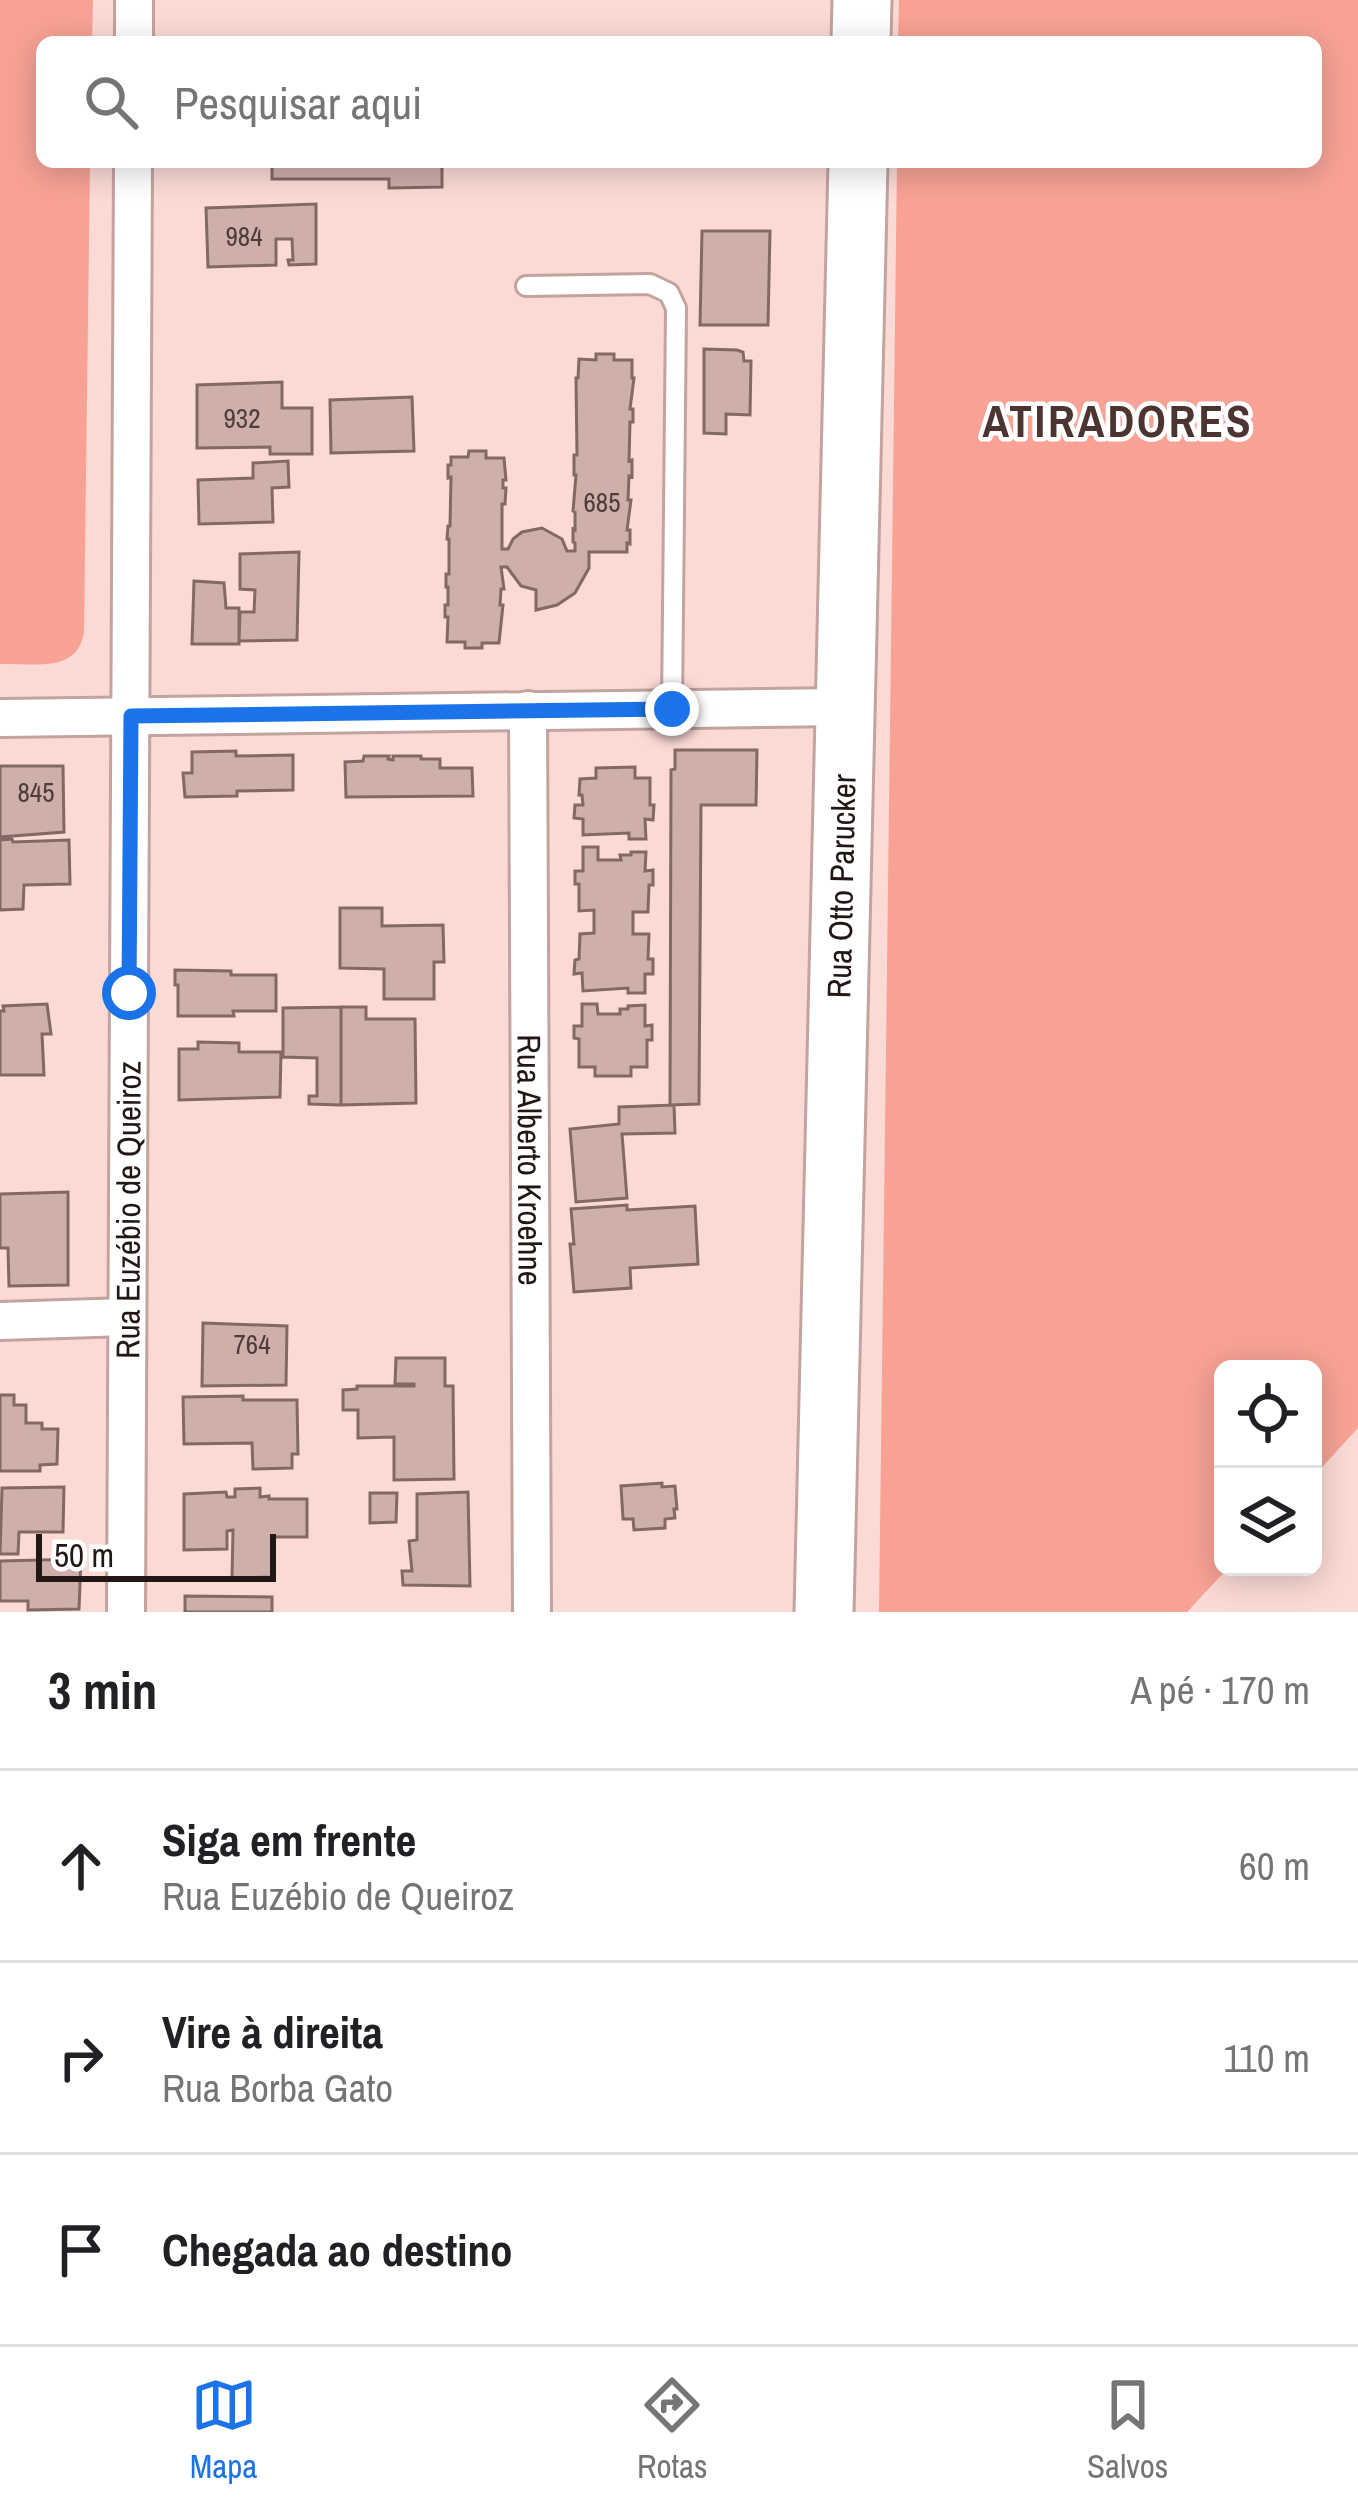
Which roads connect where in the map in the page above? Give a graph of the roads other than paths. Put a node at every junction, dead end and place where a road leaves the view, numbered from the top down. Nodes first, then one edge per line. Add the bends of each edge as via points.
1 (134, 0) edge
2 (862, 0) edge
3 (134, 36) edge
4 (861, 36) edge
5 (133, 168) edge
6 (858, 168) edge
7 (526, 286) dead end
8 (846, 707) junction
9 (672, 709) junction
10 (528, 710) junction
11 (131, 716) junction
12 (0, 718) edge
13 (127, 1317) junction
14 (0, 1321) edge
15 (125, 1612) edge
16 (532, 1612) edge
17 (824, 1612) edge

1 - 3 street
2 - 4 main road
5 - 11 street, Rua Euzébio de Queiroz
6 - 8 main road, Rua Otto Parucker
7 - 9 lane via 650,284 669,293 676,308
8 - 9 street
8 - 17 main road, Rua Otto Parucker
9 - 10 street
10 - 11 street
10 - 16 street, Rua Alberto Kroehne
11 - 12 street
11 - 13 street, Rua Euzébio de Queiroz
13 - 14 street
13 - 15 street, Rua Euzébio de Queiroz

